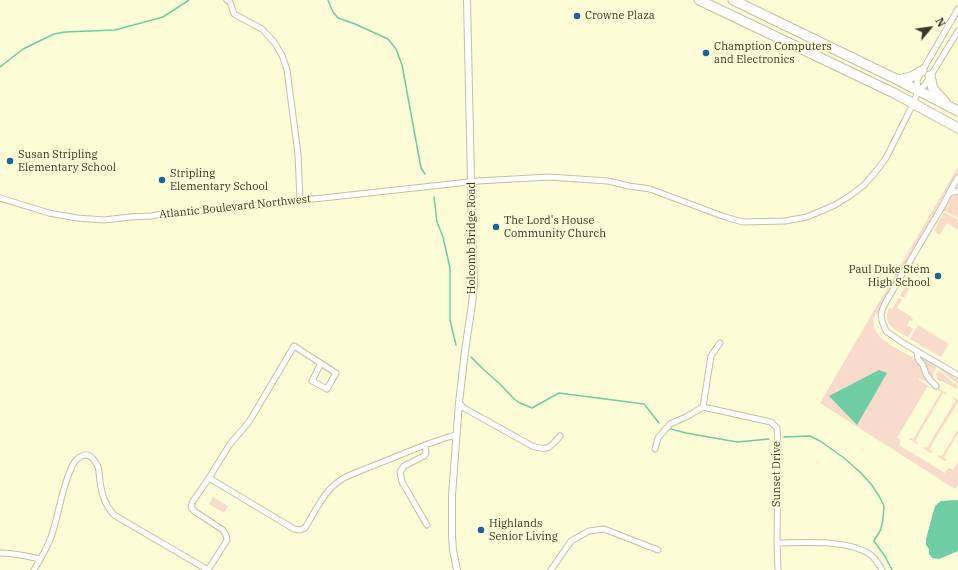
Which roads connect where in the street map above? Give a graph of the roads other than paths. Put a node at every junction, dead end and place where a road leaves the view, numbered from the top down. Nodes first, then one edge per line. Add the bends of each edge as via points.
1 (227, 0) edge
2 (468, 0) edge
3 (699, 0) edge
4 (733, 0) edge
5 (958, 9) edge
6 (958, 31) edge
7 (922, 71) junction
8 (930, 76) junction
9 (898, 80) junction
10 (918, 90) junction
11 (913, 104) junction
12 (948, 106) junction
13 (958, 111) edge
14 (958, 128) edge
15 (958, 178) edge
16 (471, 182) junction
17 (958, 191) edge
18 (949, 193) junction
19 (0, 198) edge
20 (300, 200) junction
21 (720, 343) dead end
22 (917, 351) junction
23 (321, 363) junction
24 (958, 375) edge
25 (936, 386) dead end
26 (459, 403) junction
27 (703, 407) junction
28 (457, 435) junction
29 (560, 436) dead end
30 (425, 445) junction
31 (655, 449) dead end
32 (209, 478) junction
33 (427, 525) dead end
34 (777, 543) junction
35 (658, 550) dead end
36 (0, 553) edge
37 (40, 559) junction
38 (34, 570) edge
39 (208, 570) edge
40 (457, 570) edge
41 (551, 570) edge
42 (778, 570) edge
43 (882, 570) edge

1 - 20 street via 234,14 262,29 282,55 287,70 298,154
2 - 16 street, Holcomb Bridge Road
3 - 11 highway
4 - 9 highway
5 - 7 street
6 - 8 street
7 - 9 highway
7 - 10 street via 917,80
8 - 10 street
8 - 12 highway via 933,89
9 - 10 highway
10 - 11 street, Atlantic Boulevard Northwest
10 - 12 highway
11 - 14 highway
11 - 16 street, Atlantic Boulevard Northwest via 886,158 864,185 835,205 807,217 785,221 743,222 650,190 608,181 549,177
12 - 13 highway
15 - 18 street
16 - 20 street, Atlantic Boulevard Northwest
16 - 26 street, Holcomb Bridge Road via 474,282
17 - 18 street
18 - 22 street via 881,314 886,331
19 - 20 street, Atlantic Boulevard Northwest via 48,213 104,220
21 - 27 street via 711,356
22 - 24 street
22 - 25 street via 926,374
23 - 23 street via 336,373 327,389 312,381
23 - 32 street via 294,346 249,422 230,444
26 - 28 street, Holcomb Bridge Road
26 - 29 street via 541,449 550,447
27 - 31 street via 670,424 658,438
27 - 34 street, Sunset Drive via 771,422 777,428
28 - 30 street
28 - 40 street, Holcomb Bridge Road via 452,525
30 - 32 street via 341,480 331,488 305,528 300,530 294,529
30 - 33 street via 424,456 404,466 400,472 402,482
32 - 39 street via 191,507 223,530 227,540
34 - 42 street, Sunset Drive
34 - 43 street via 844,545 860,549 871,556
35 - 41 street via 604,529 589,531 571,541
36 - 37 street
37 - 38 street
37 - 39 street via 51,536 71,468 85,454 92,457 98,467 104,500 114,515

